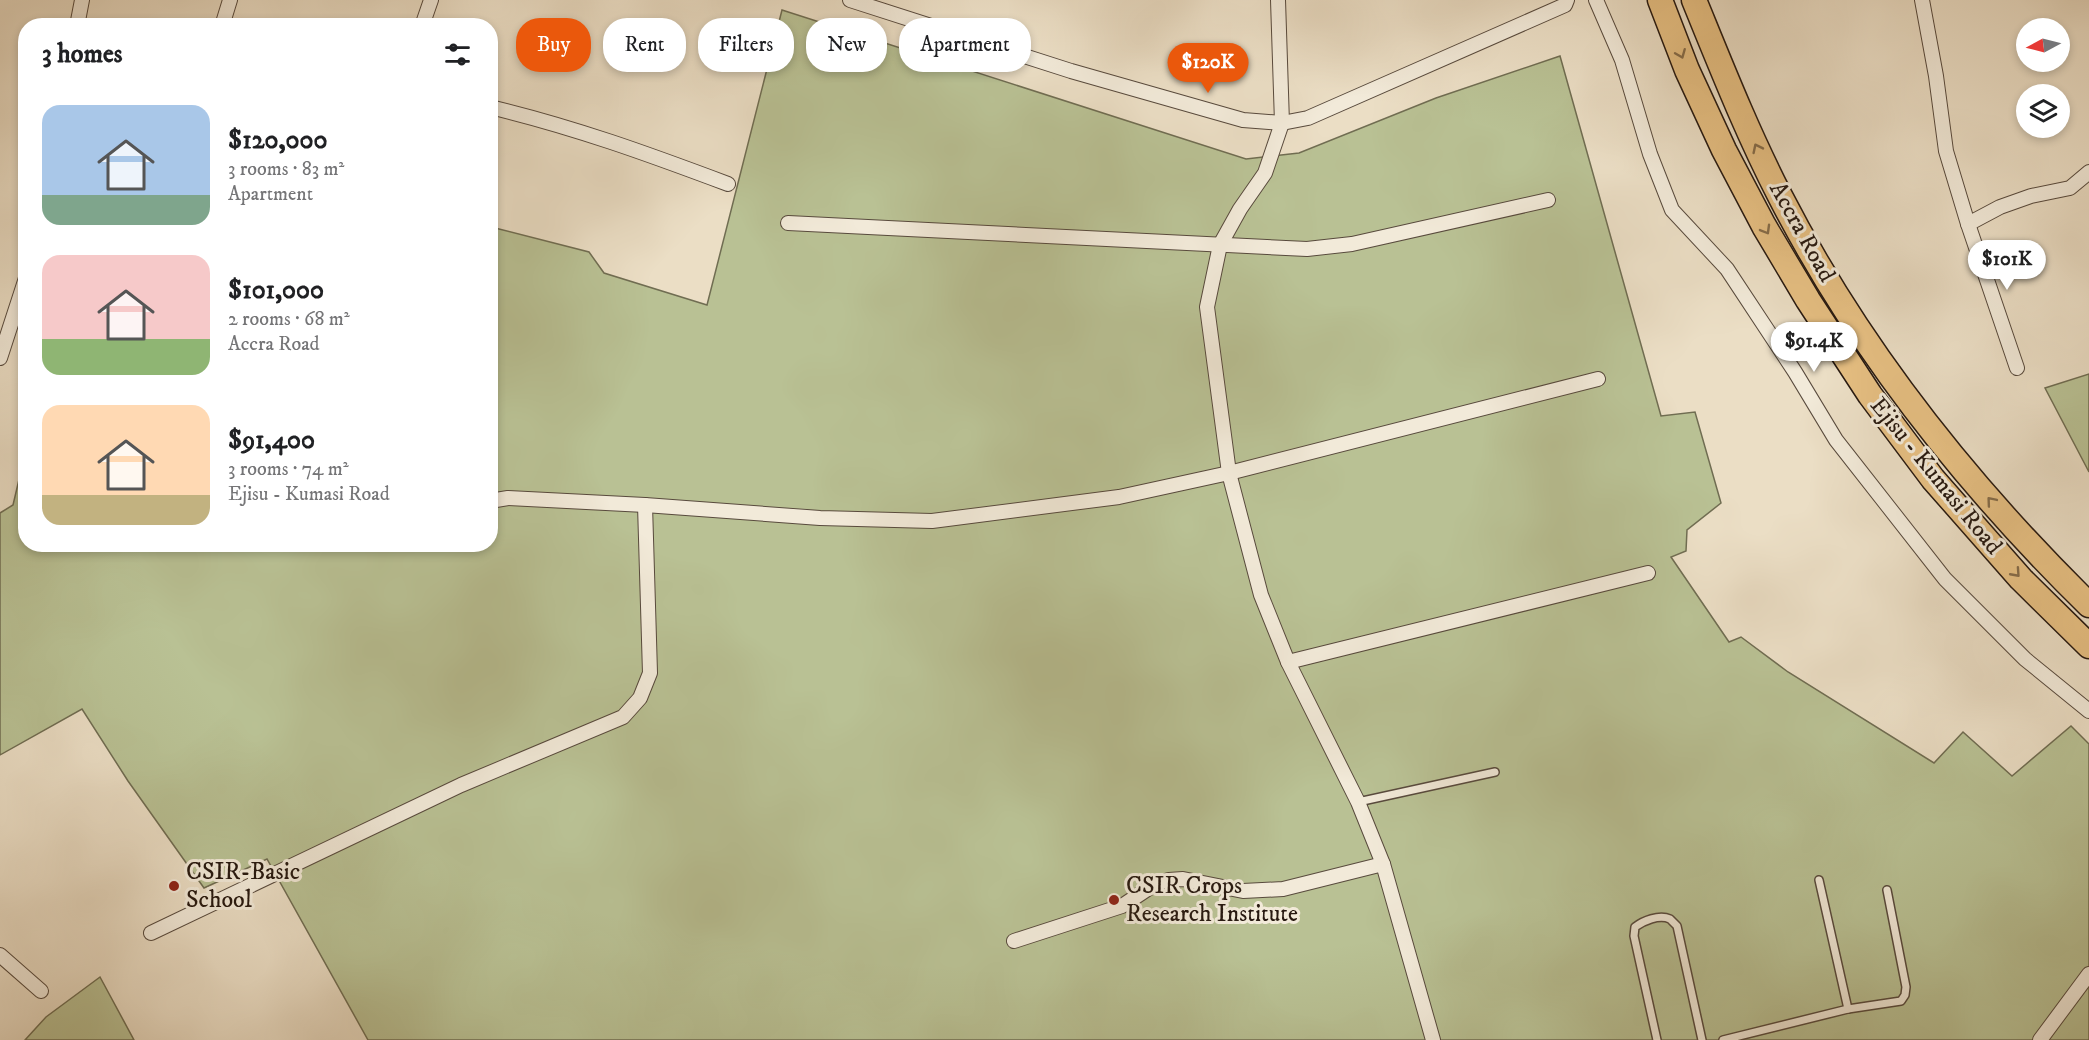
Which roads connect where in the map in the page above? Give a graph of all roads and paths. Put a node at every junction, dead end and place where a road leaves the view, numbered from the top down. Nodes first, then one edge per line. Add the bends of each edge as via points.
1 (82, 0) edge
2 (230, 0) edge
3 (430, 0) edge
4 (850, 0) edge
5 (1278, 0) edge
6 (1567, 0) edge
7 (1596, 0) edge
8 (1660, 0) edge
9 (1694, 0) edge
10 (1922, 0) edge
11 (79, 18) edge
12 (224, 18) edge
13 (425, 18) edge
14 (498, 109) edge
15 (1282, 123) junction
16 (2089, 172) edge
17 (728, 184) dead end
18 (1548, 200) dead end
19 (788, 223) dead end
20 (1968, 224) junction
21 (1220, 245) junction
22 (18, 303) edge
23 (0, 358) edge
24 (2017, 368) dead end
25 (1598, 379) dead end
26 (1229, 473) junction
27 (498, 500) edge
28 (645, 505) junction
29 (1648, 573) dead end
30 (2089, 605) edge
31 (2089, 646) edge
32 (1288, 662) junction
33 (2089, 711) edge
34 (1495, 772) dead end
35 (1358, 802) junction
36 (1383, 864) junction
37 (1819, 880) dead end
38 (1887, 890) dead end
39 (151, 933) dead end
40 (1014, 941) dead end
41 (0, 955) edge
42 (2089, 974) edge
43 (41, 991) dead end
44 (1848, 1009) junction
45 (1753, 1037) edge
46 (1433, 1040) edge
47 (1657, 1040) edge
48 (1702, 1040) edge
49 (1722, 1040) edge
50 (2040, 1040) edge

1 - 11 street
2 - 12 street
3 - 13 street
4 - 15 street via 1126,87 1243,120
5 - 15 street
6 - 15 street via 1565,5 1308,118
7 - 33 street via 1622,60 1650,154 1672,210 1727,269 1836,440 1945,579 2025,659
8 -> 31 highway, Ejisu - Kumasi Road via 1687,70 1764,226 1870,395 1933,479 2021,579
30 -> 9 highway, Accra Road via 1952,456 1862,334 1781,197 1747,128
10 - 20 street via 1946,151
14 - 17 street via 611,140
15 - 21 street via 1264,173
16 - 20 street via 2070,188 2020,199
18 - 21 street via 1352,244 1307,249
19 - 21 street
20 - 24 street
21 - 26 street via 1207,307
22 - 23 street
25 - 26 street
26 - 28 street via 1119,497 932,521 820,518
26 - 32 street via 1261,595
27 - 28 street
28 - 39 street via 650,673 640,698 623,717 461,785
29 - 32 street
32 - 35 street
34 - 35 lane
35 - 36 street
36 - 40 street via 1283,889 1243,891 1183,879 1169,880 1155,884 1122,906
36 - 46 street
37 - 44 lane
38 - 44 lane via 1905,995 1901,1000
41 - 43 street
42 - 50 street
44 - 45 lane
45 - 49 lane
47 - 48 lane via 1634,936 1635,927 1661,918 1670,919 1677,926

